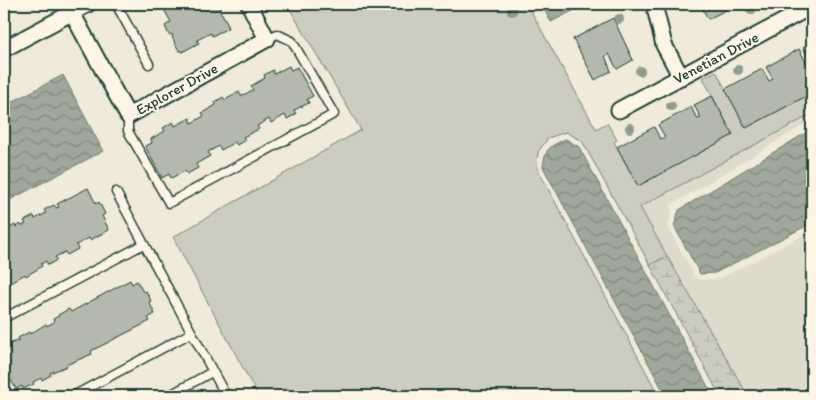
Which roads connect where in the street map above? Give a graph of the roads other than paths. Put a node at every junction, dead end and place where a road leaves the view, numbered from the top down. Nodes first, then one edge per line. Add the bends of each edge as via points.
1 (88, 4) edge
2 (116, 4) edge
3 (248, 4) edge
4 (654, 4) edge
5 (812, 6) edge
6 (72, 13) junction
7 (267, 39) junction
8 (4, 49) edge
9 (149, 64) dead end
10 (680, 77) junction
11 (619, 110) dead end
12 (128, 116) junction
13 (116, 192) dead end
14 (144, 244) junction
15 (4, 318) edge
16 (192, 333) junction
17 (212, 372) junction
18 (73, 396) edge
19 (168, 396) edge
20 (226, 396) edge

1 - 6 street
2 - 9 lane
3 - 7 street
4 - 10 street via 664,46
5 - 10 street, Venetian Drive
6 - 8 street
6 - 12 street, Explorer Drive
7 - 12 street, Explorer Drive
7 - 12 lane via 278,34 292,41 334,114 168,203 128,131
10 - 11 street, Venetian Drive
13 - 14 lane
14 - 15 lane
14 - 16 lane
16 - 17 lane
16 - 18 lane
17 - 19 lane
17 - 20 lane

